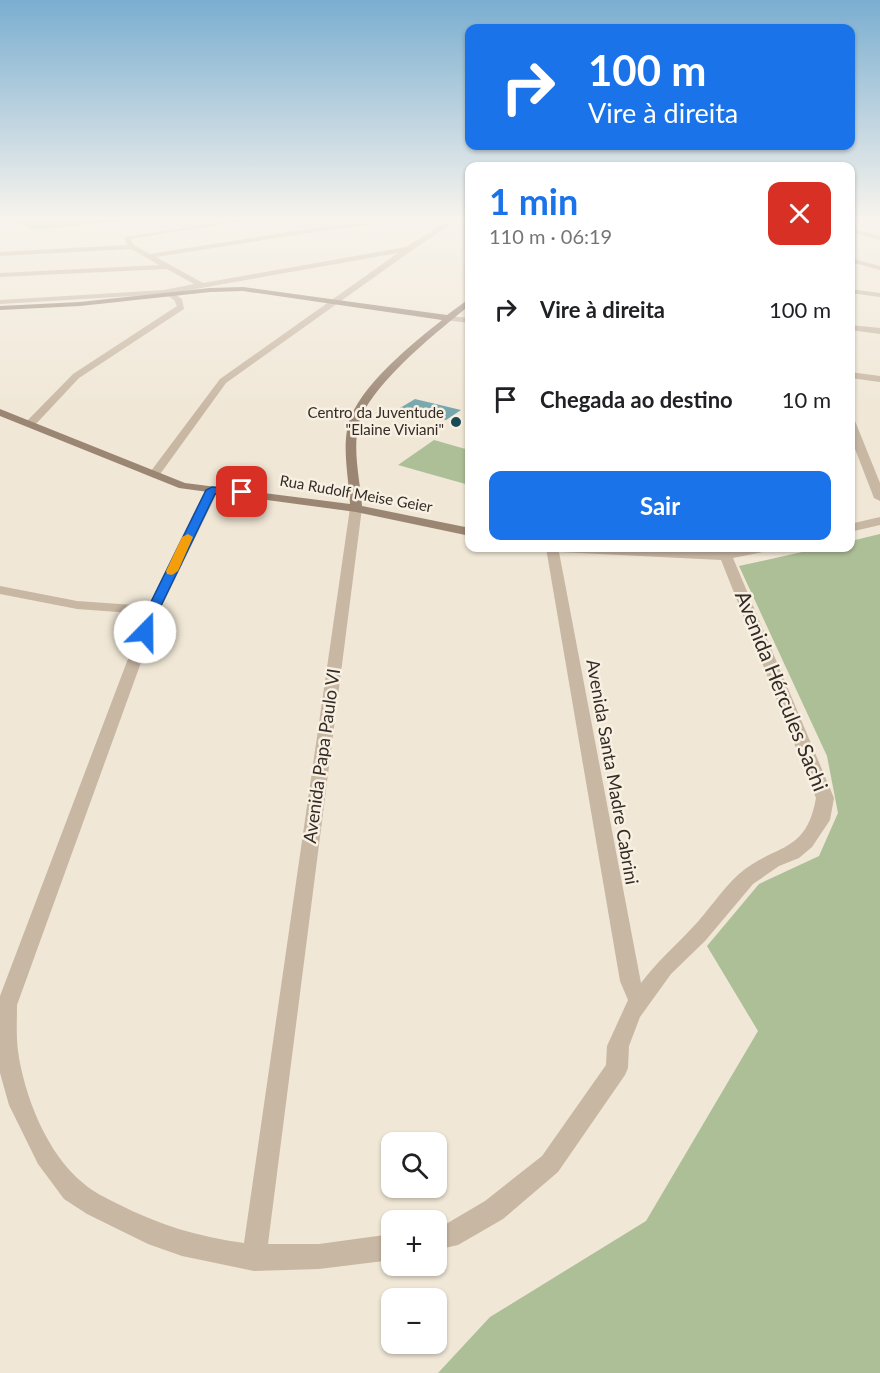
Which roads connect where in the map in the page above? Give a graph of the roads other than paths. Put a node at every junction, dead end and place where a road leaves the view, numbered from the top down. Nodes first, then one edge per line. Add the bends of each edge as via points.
1 (203, 284) edge
2 (217, 284) edge
3 (358, 284) edge
4 (207, 286) junction
5 (855, 292) edge
6 (167, 293) junction
7 (880, 295) edge
8 (0, 302) edge
9 (332, 302) junction
10 (465, 304) edge
11 (0, 308) edge
12 (448, 318) junction
13 (465, 320) edge
14 (855, 328) edge
15 (880, 331) edge
16 (855, 376) edge
17 (880, 379) edge
18 (0, 412) edge
19 (30, 424) junction
20 (855, 434) edge
21 (154, 475) junction
22 (212, 490) junction
23 (880, 498) edge
24 (356, 508) junction
25 (880, 521) edge
26 (855, 527) edge
27 (465, 531) edge
28 (552, 552) edge
29 (725, 552) edge
30 (0, 590) edge
31 (153, 610) junction
32 (639, 1001) junction
33 (447, 1236) edge
34 (381, 1249) edge
35 (254, 1258) junction

1 - 4 street
2 - 4 street
3 - 9 street
4 - 6 main road
4 - 9 main road
5 - 7 street
6 - 8 street
6 - 11 main road via 124,300
6 - 19 street via 178,299 181,307 76,376
9 - 12 main road
9 - 21 street via 223,381
10 - 12 main road, Avenida Papa Paulo VI
12 - 13 street
12 - 24 main road, Avenida Papa Paulo VI via 373,390 360,409 352,435
14 - 15 street
16 - 17 street
18 - 19 main road, Rua Rudolf Meise Geier
19 - 21 main road, Rua Rudolf Meise Geier
20 - 23 street
21 - 22 main road, Rua Rudolf Meise Geier via 183,486
22 - 24 main road, Rua Rudolf Meise Geier
22 - 31 street
24 - 27 main road, Rua Rudolf Meise Geier
24 - 35 street, Avenida Papa Paulo VI
25 - 26 street
28 - 32 street, Avenida Santa Madre Cabrini via 630,981
29 - 32 street, Avenida Hércules Sachi via 825,798 821,820 793,853 746,879
30 - 31 street via 77,605
31 - 35 street via 7,1005 7,1050 14,1083 31,1128 69,1188 139,1229 198,1250
32 - 33 street, Avenida Hércules Sachi via 618,1046 617,1068 550,1164 494,1210
34 - 35 street via 336,1256

